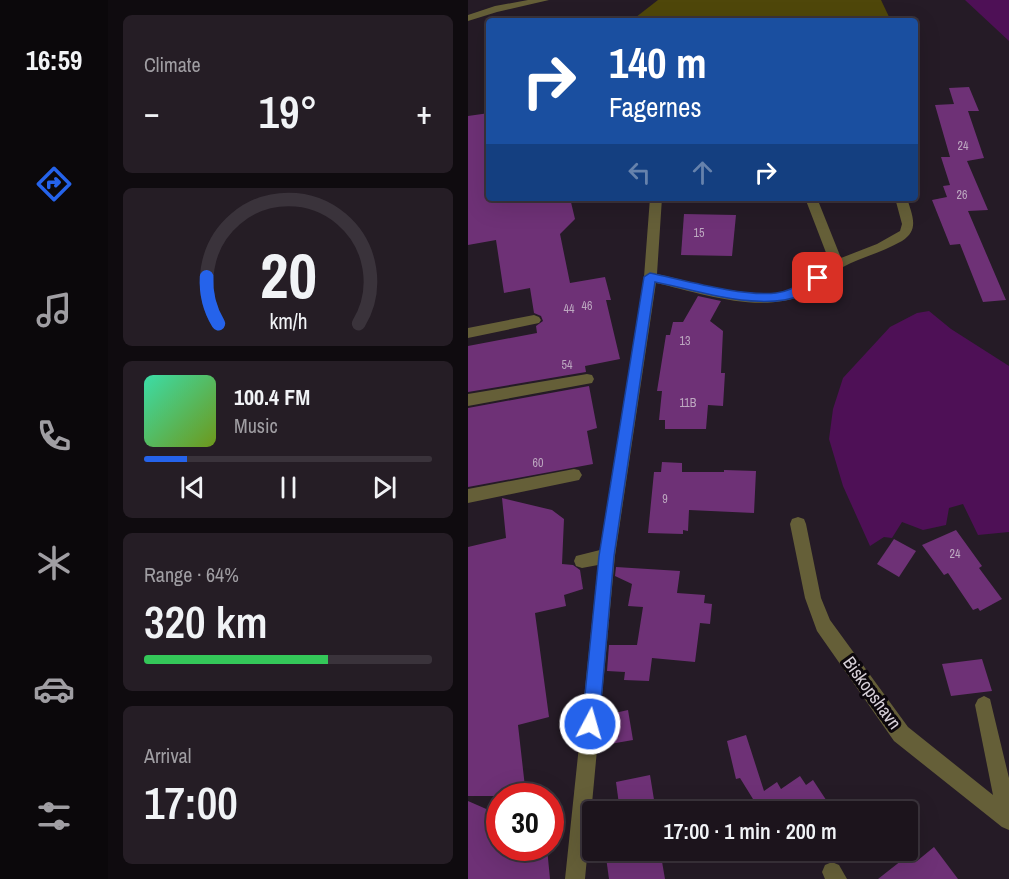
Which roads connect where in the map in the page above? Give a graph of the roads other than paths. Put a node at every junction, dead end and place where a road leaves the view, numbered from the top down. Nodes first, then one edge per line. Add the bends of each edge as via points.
1 (544, 0) edge
2 (520, 2) edge
3 (468, 19) edge
4 (486, 22) edge
5 (656, 201) edge
6 (812, 201) edge
7 (902, 201) edge
8 (837, 264) junction
9 (650, 277) junction
10 (534, 320) dead end
11 (468, 333) edge
12 (587, 379) dead end
13 (468, 400) edge
14 (574, 475) dead end
15 (468, 496) edge
16 (798, 524) dead end
17 (606, 556) junction
18 (582, 561) dead end
19 (984, 705) dead end
20 (1008, 819) edge
21 (575, 879) edge

1 - 2 street
2 - 3 street
3 - 4 street
5 - 9 street
6 - 8 street
7 - 8 street via 908,224 906,233
8 - 9 street via 800,291 776,297 754,298
9 - 17 street
10 - 11 street
12 - 13 street
14 - 15 street
16 - 20 street, Biskopshavn via 813,598 823,625 901,734
17 - 18 street
17 - 21 street
19 - 20 street

